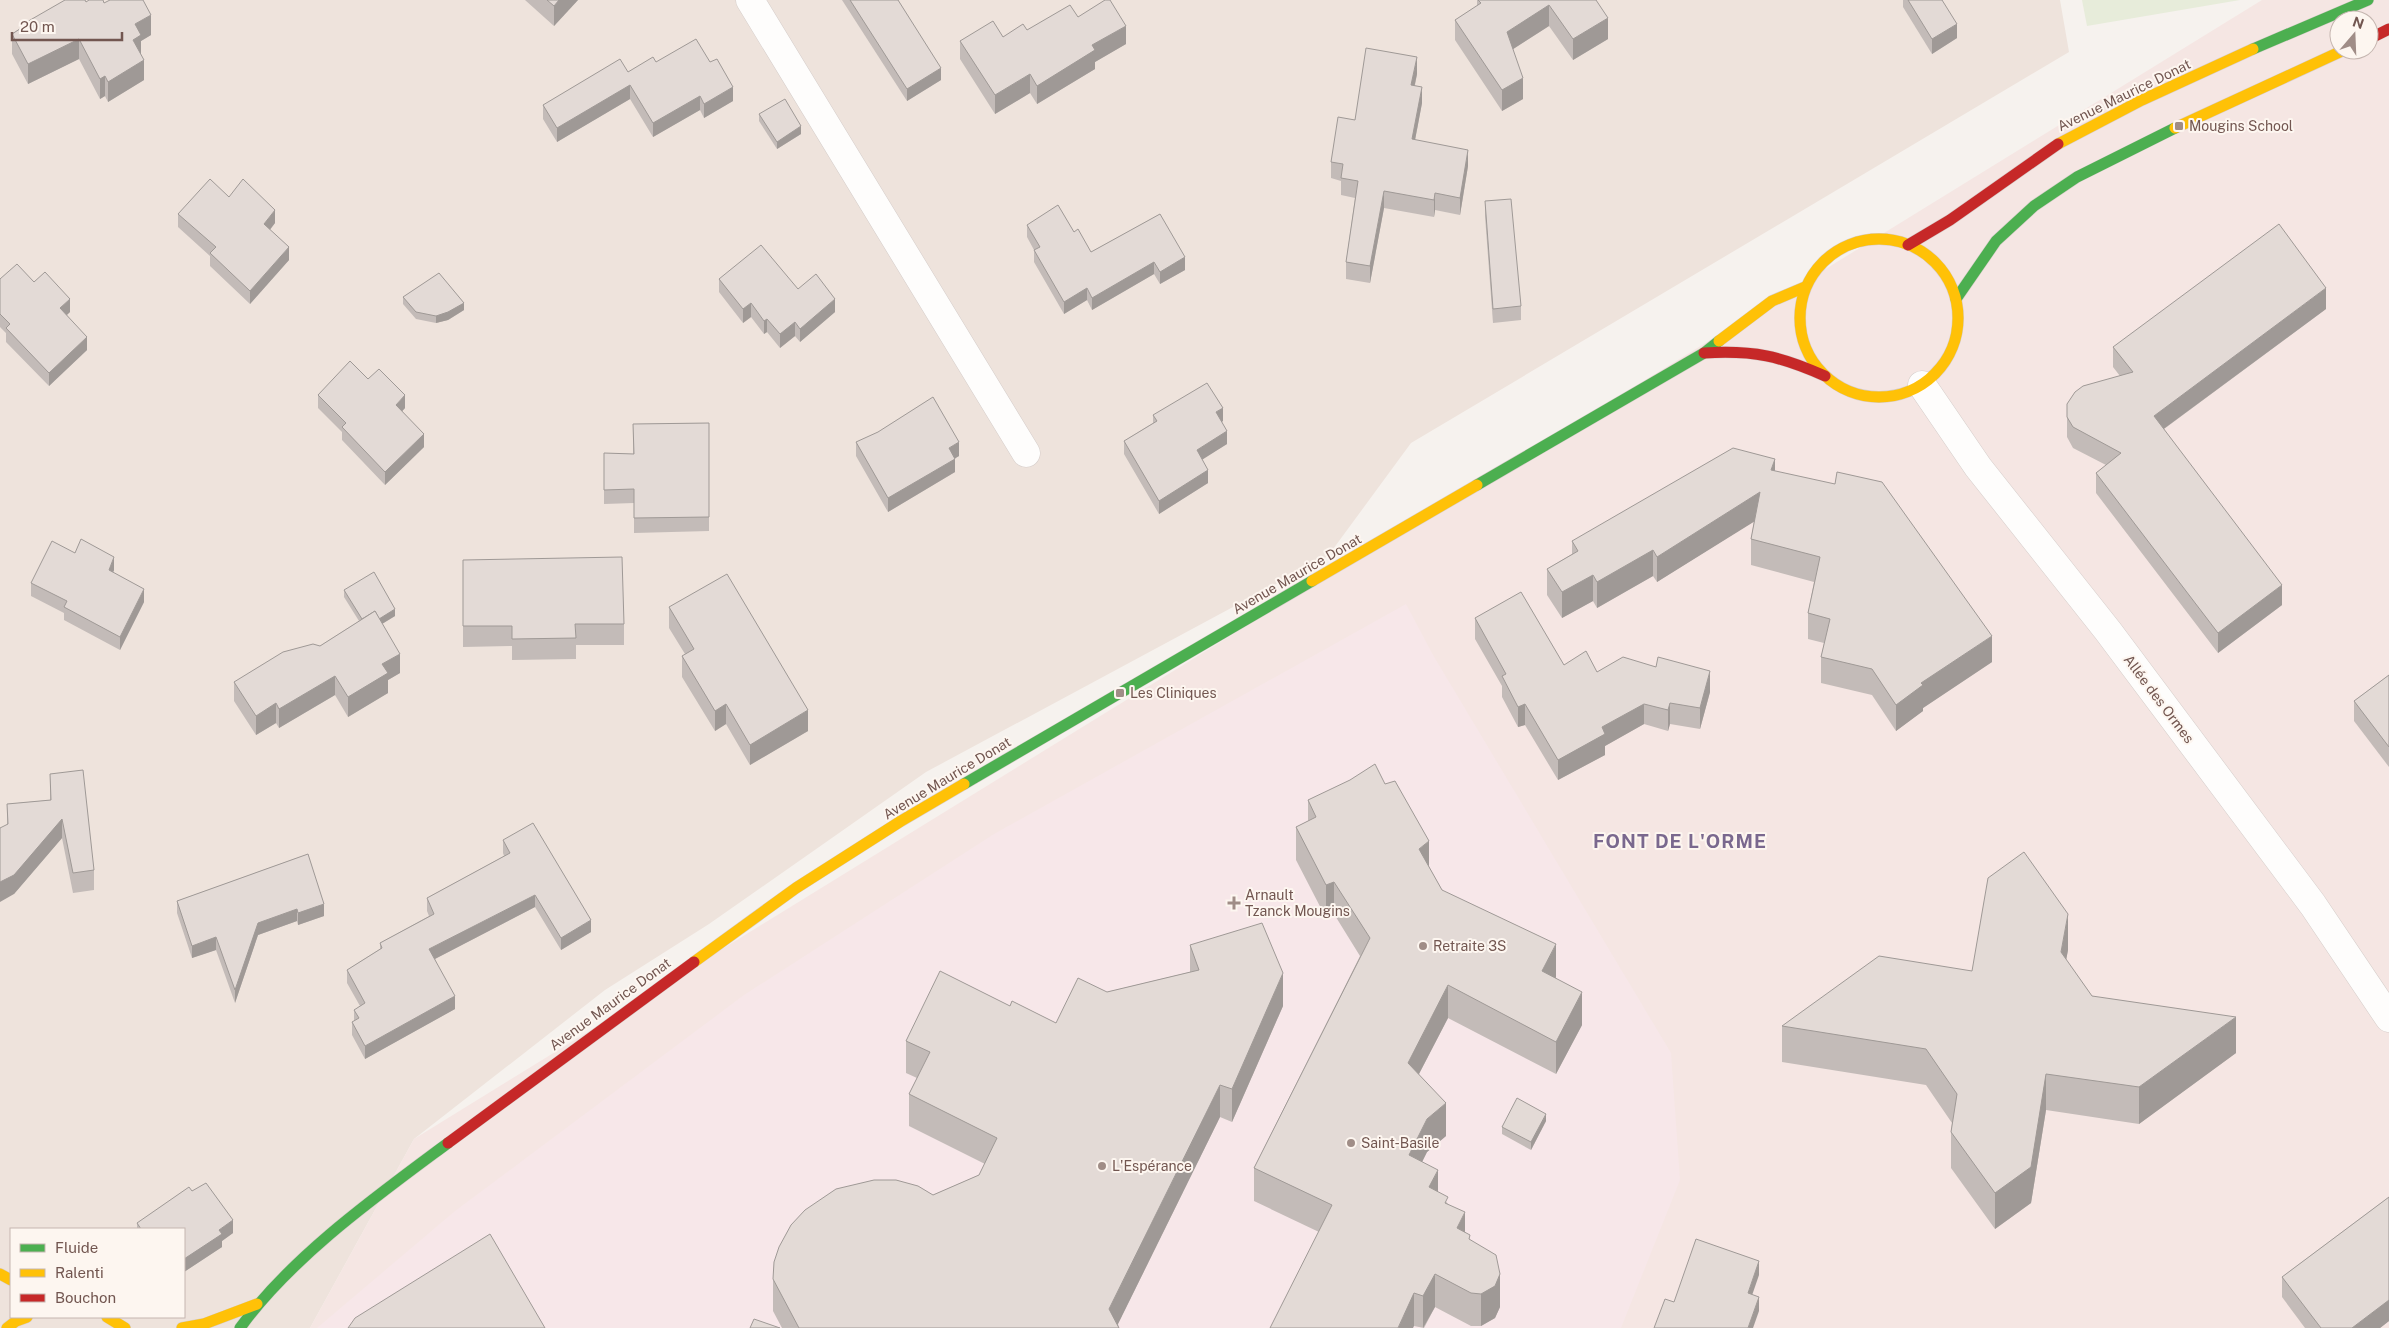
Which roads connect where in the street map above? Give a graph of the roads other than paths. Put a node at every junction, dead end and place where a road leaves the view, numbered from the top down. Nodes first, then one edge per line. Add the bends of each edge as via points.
1 (750, 0) edge
2 (2368, 0) edge
3 (2329, 57) edge
4 (1908, 244) junction
5 (1805, 287) junction
6 (1956, 299) junction
7 (1704, 353) junction
8 (1825, 376) junction
9 (1922, 385) junction
10 (1026, 454) dead end
11 (2389, 1018) edge
12 (257, 1304) junction
13 (24, 1318) edge
14 (109, 1318) edge
15 (6, 1328) edge
16 (125, 1328) edge
17 (182, 1328) edge
18 (240, 1328) edge

1 - 10 street
2 - 4 main road, Avenue Maurice Donat via 2134,104 2075,134 2014,173 1965,211
3 - 6 main road via 2077,177 2034,206 1996,241
4 - 5 main road via 1884,239 1860,241 1837,250 1818,266
4 - 6 main road via 1930,257 1946,276
5 - 7 main road, Avenue Maurice Donat via 1772,301
5 - 8 main road via 1799,311 1801,335 1810,358
6 - 9 main road via 1958,324 1953,348 1940,369
7 - 8 main road via 1757,351 1784,357
7 - 12 main road, Avenue Maurice Donat via 845,856 688,966 390,1186 328,1236
8 - 9 main road via 1842,389 1882,398 1903,394
9 - 11 street, Allée des Ormes via 1978,467 2108,631 2313,905
12 - 17 main road via 204,1324
12 - 18 main road
13 - 15 main road
14 - 16 main road

